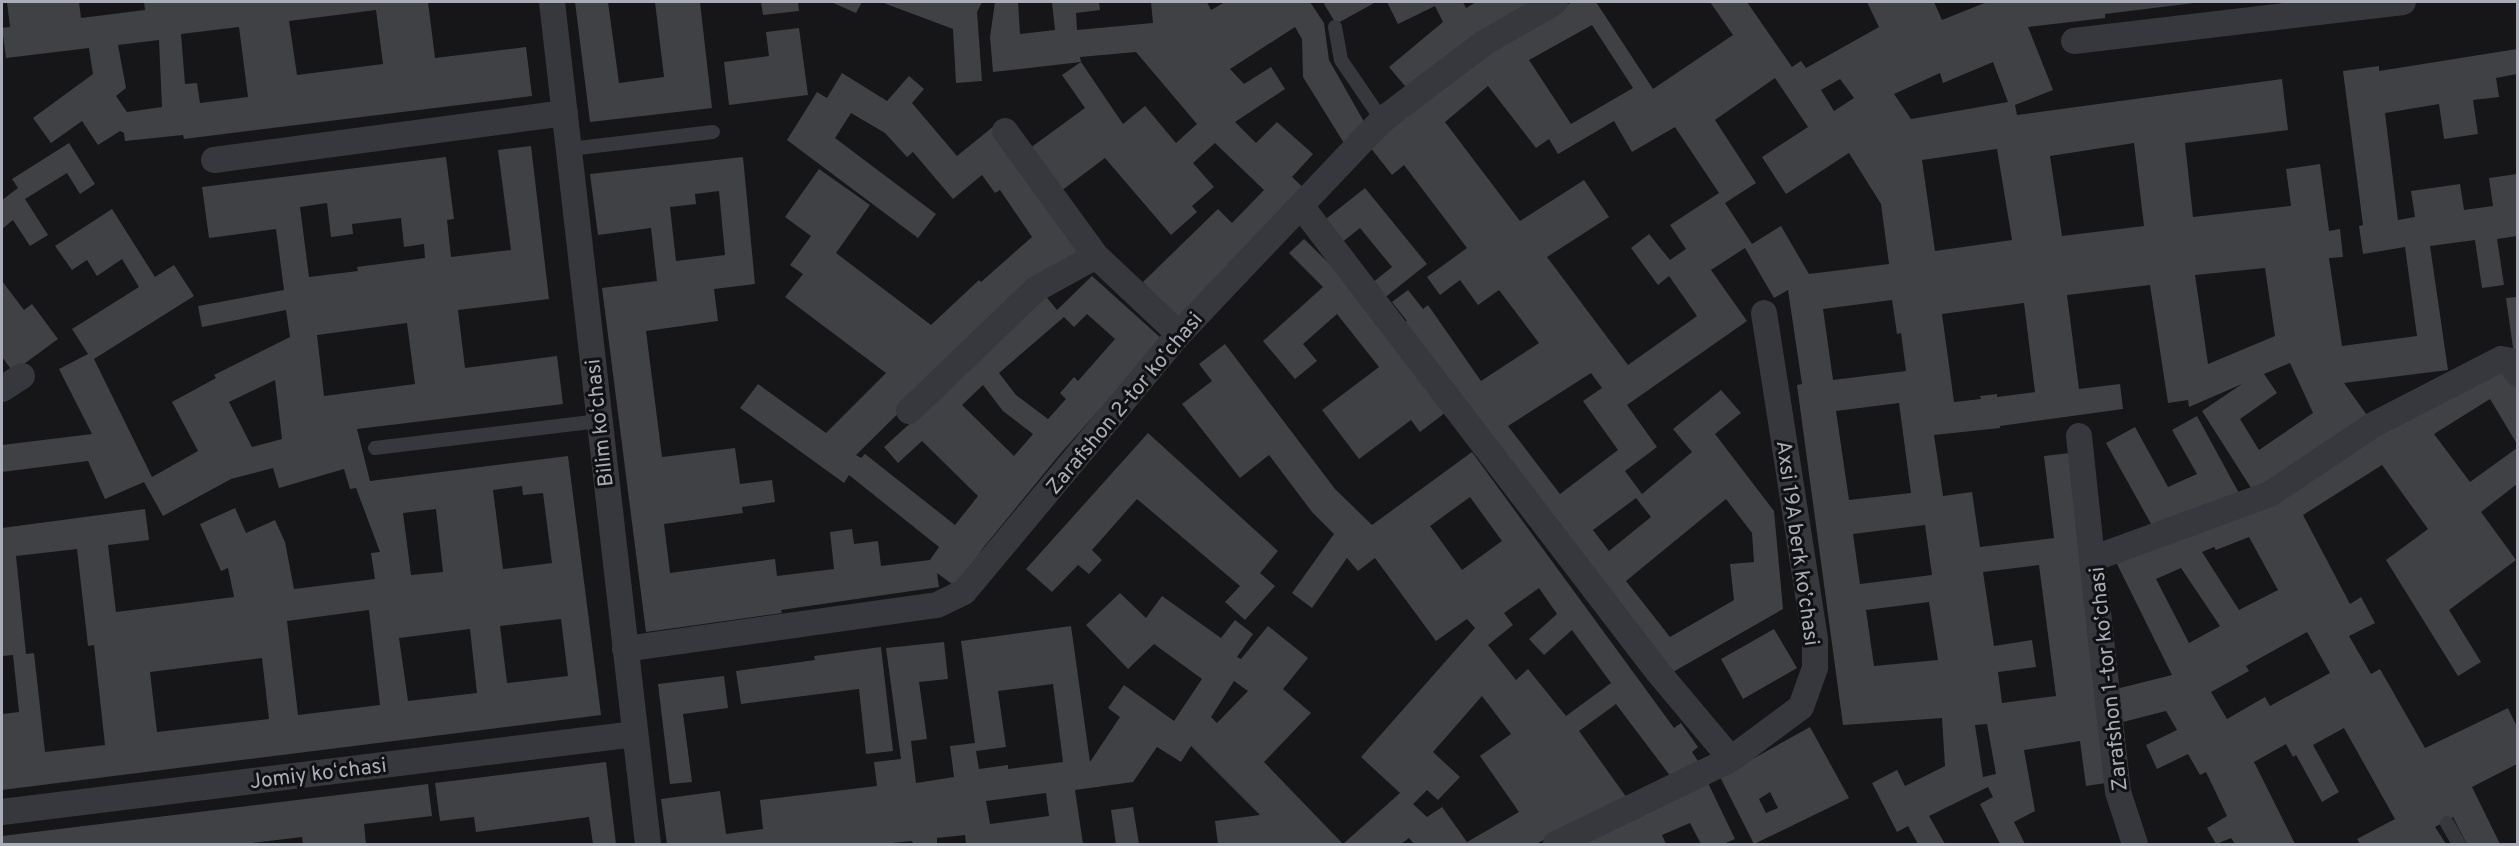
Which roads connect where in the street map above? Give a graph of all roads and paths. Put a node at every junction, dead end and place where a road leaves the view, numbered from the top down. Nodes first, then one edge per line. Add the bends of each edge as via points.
1 (552, 2) edge
2 (1555, 2) edge
3 (2403, 2) edge
4 (1335, 27) dead end
5 (2074, 40) dead end
6 (565, 113) junction
7 (1382, 120) junction
8 (1005, 131) dead end
9 (713, 132) dead end
10 (570, 149) junction
11 (214, 160) dead end
12 (1301, 206) junction
13 (1096, 256) junction
14 (1764, 313) dead end
15 (1179, 334) junction
16 (2517, 374) edge
17 (909, 411) dead end
18 (599, 421) junction
19 (2079, 436) dead end
20 (375, 447) dead end
21 (2092, 559) junction
22 (625, 649) junction
23 (635, 734) junction
24 (1731, 759) junction
25 (2, 812) edge
26 (2447, 823) dead end
27 (648, 844) edge
28 (1556, 844) edge
29 (2135, 844) edge
30 (2459, 844) edge

1 - 6 street, Bilim koʻchasi
2 - 7 street, Zarafshon 2-tor koʼchasi via 1484,43
3 - 5 street
4 - 7 lane via 1341,60
6 - 10 street, Bilim koʻchasi
6 - 11 street
7 - 12 street, Zarafshon 2-tor koʼchasi
8 - 13 street
9 - 10 lane
10 - 18 street, Bilim koʻchasi
12 - 15 street, Zarafshon 2-tor koʼchasi
12 - 24 street via 1658,672
13 - 15 street
13 - 17 street via 1036,289
14 - 24 street, Аxsi 19А berk koʼchasi via 1815,639 1815,668 1801,707
15 - 22 street, Zarafshon 2-tor koʼchasi via 964,592 938,605
16 - 21 street, Zarafshon 1-tor koʼchasi via 2508,360 2501,359 2373,425 2270,494
18 - 20 lane
18 - 22 street, Bilim koʻchasi
19 - 21 street
21 - 29 street, Zarafshon 1-tor koʼchasi via 2118,792
22 - 23 street, Bilim koʻchasi
23 - 25 street, Jomiy koʻchasi
23 - 27 street, Bilim koʻchasi
24 - 28 street, Аxsi 19А berk koʼchasi
26 - 30 lane

